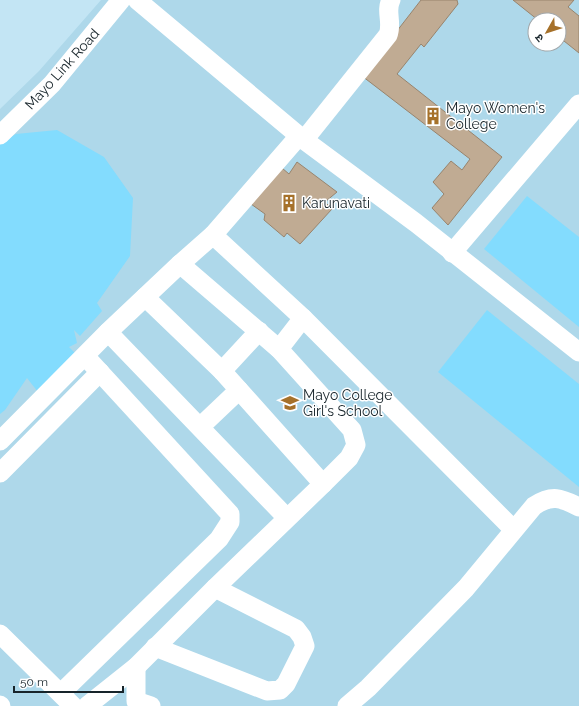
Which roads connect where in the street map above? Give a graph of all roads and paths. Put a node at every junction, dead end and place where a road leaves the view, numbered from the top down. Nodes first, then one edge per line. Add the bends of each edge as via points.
1 (122, 0) edge
2 (137, 0) edge
3 (391, 0) edge
4 (579, 104) edge
5 (0, 135) edge
6 (301, 138) junction
7 (213, 235) junction
8 (452, 253) junction
9 (180, 264) junction
10 (145, 297) junction
11 (303, 318) junction
12 (259, 331) junction
13 (108, 332) junction
14 (279, 349) junction
15 (579, 352) edge
16 (85, 356) junction
17 (222, 371) junction
18 (100, 372) junction
19 (239, 390) junction
20 (200, 427) junction
21 (0, 440) edge
22 (0, 473) edge
23 (323, 484) junction
24 (579, 507) edge
25 (287, 518) junction
26 (513, 529) junction
27 (215, 588) junction
28 (0, 634) edge
29 (155, 647) junction
30 (136, 667) junction
31 (67, 699) edge
32 (142, 704) edge
33 (86, 706) edge
34 (347, 706) edge

1 - 5 street, Mayo Link Road via 52,84
2 - 6 street
3 - 6 street via 388,5 392,27 388,35
4 - 8 street
6 - 7 street
6 - 8 street via 416,223
7 - 9 street
7 - 11 street
8 - 15 street
9 - 10 street
9 - 12 street
10 - 13 street
10 - 17 street
11 - 14 street
11 - 26 street
12 - 14 street
12 - 17 street
13 - 16 street
13 - 20 street
14 - 23 street via 352,430 356,439 353,452
16 - 18 street
16 - 21 street
17 - 19 street
18 - 22 street
18 - 31 street via 230,514 230,522 219,539
19 - 20 street
19 - 23 street
20 - 25 street
23 - 25 street
24 - 26 street via 561,498 541,501
25 - 27 street
26 - 34 street via 466,588 368,688
27 - 29 street
27 - 29 street via 291,626 302,637 305,646 286,684 280,690 267,691
28 - 31 street
29 - 30 street
30 - 32 street
30 - 33 street

